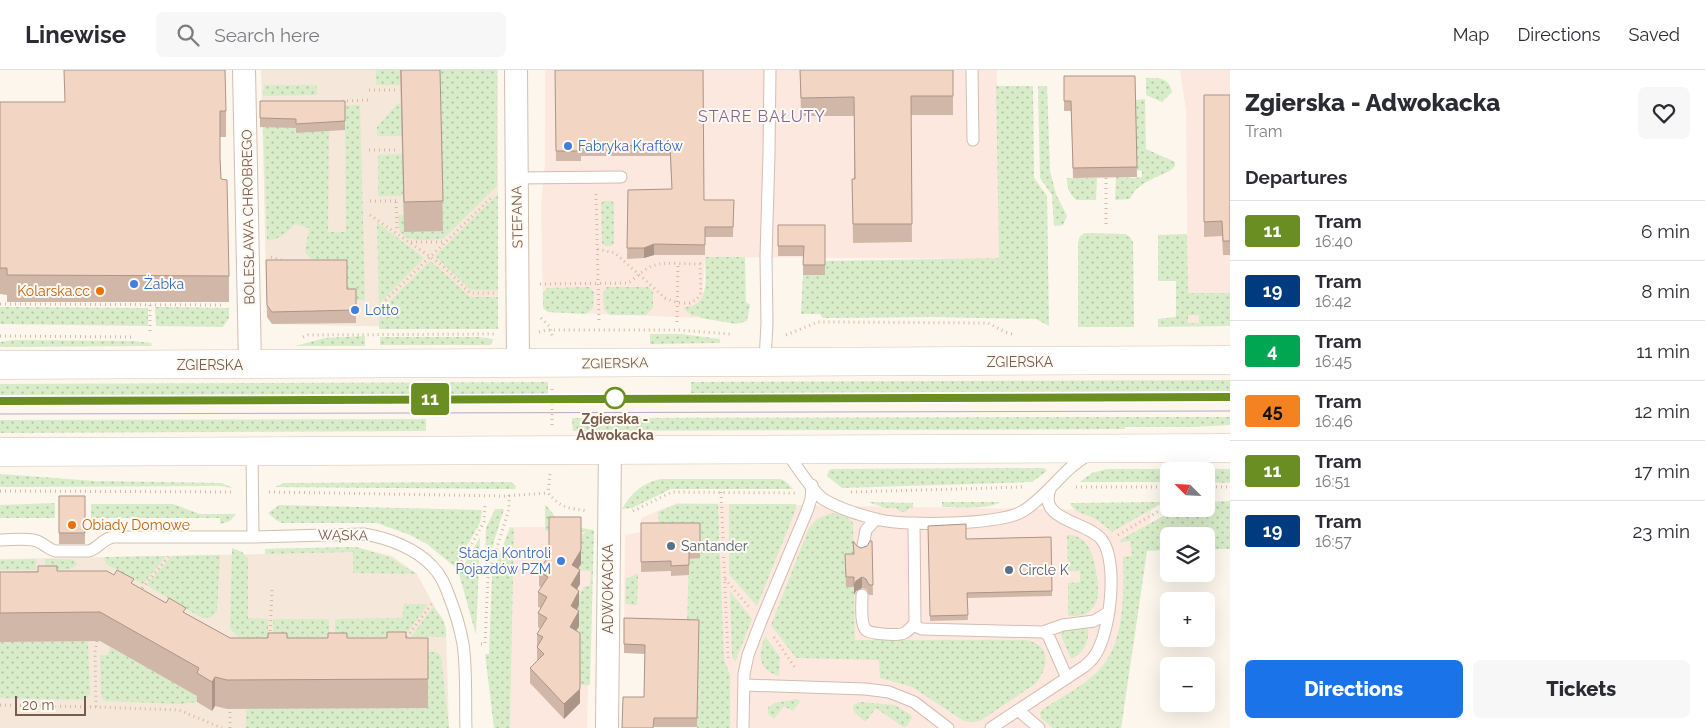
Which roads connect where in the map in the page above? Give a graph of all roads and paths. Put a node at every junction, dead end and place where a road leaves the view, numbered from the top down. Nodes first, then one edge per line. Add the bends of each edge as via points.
1 (244, 70) edge
2 (516, 70) edge
3 (770, 70) edge
4 (972, 70) edge
5 (369, 90) dead end
6 (396, 90) dead end
7 (369, 100) dead end
8 (341, 101) edge
9 (973, 140) dead end
10 (369, 150) dead end
11 (397, 150) dead end
12 (621, 177) dead end
13 (516, 178) junction
14 (596, 178) junction
15 (1106, 178) edge
16 (496, 194) dead end
17 (370, 201) dead end
18 (370, 215) dead end
19 (1106, 224) dead end
20 (397, 233) junction
21 (410, 242) junction
22 (445, 242) junction
23 (597, 248) junction
24 (267, 255) dead end
25 (430, 256) junction
26 (292, 264) edge
27 (678, 264) junction
28 (639, 276) junction
29 (537, 284) dead end
30 (598, 284) junction
31 (502, 293) dead end
32 (678, 303) junction
33 (0, 304) edge
34 (150, 305) junction
35 (234, 305) dead end
36 (371, 314) dead end
37 (599, 322) dead end
38 (677, 322) dead end
39 (150, 331) dead end
40 (308, 334) dead end
41 (510, 334) junction
42 (1016, 335) dead end
43 (766, 349) junction
44 (1230, 360) edge
45 (518, 363) junction
46 (250, 364) junction
47 (0, 366) edge
48 (1104, 448) junction
49 (1230, 448) edge
50 (610, 450) junction
51 (785, 450) junction
52 (252, 451) junction
53 (0, 452) edge
54 (1160, 487) edge
55 (1215, 487) edge
56 (1230, 487) edge
57 (1050, 488) junction
58 (813, 490) junction
59 (0, 491) edge
60 (252, 491) junction
61 (721, 492) junction
62 (509, 495) junction
63 (1160, 510) edge
64 (609, 512) junction
65 (876, 519) junction
66 (914, 523) junction
67 (253, 536) junction
68 (185, 537) junction
69 (0, 540) edge
70 (1104, 543) junction
71 (862, 551) edge
72 (725, 578) junction
73 (272, 590) dead end
74 (138, 592) edge
75 (862, 595) dead end
76 (1109, 612) junction
77 (755, 613) dead end
78 (915, 622) junction
79 (1043, 632) junction
80 (773, 636) dead end
81 (270, 637) edge
82 (97, 641) edge
83 (463, 644) junction
84 (1067, 678) junction
85 (744, 679) junction
86 (806, 687) junction
87 (0, 705) edge
88 (96, 707) junction
89 (230, 709) edge
90 (1018, 710) junction
91 (222, 728) edge
92 (230, 728) edge
93 (466, 728) edge
94 (607, 728) edge
95 (743, 728) edge
96 (948, 728) edge
97 (991, 728) edge
98 (1039, 728) edge

1 - 46 street, BOLESŁAWA CHROBREGO
2 - 13 street, STEFANA
3 - 43 lane
4 - 9 lane
5 - 6 path
7 - 8 path
10 - 11 path
12 - 14 lane
13 - 14 lane
13 - 41 street, STEFANA
14 - 23 path
15 - 19 path
16 - 22 path
17 - 20 path via 397,201
18 - 20 path
20 - 21 path
21 - 22 path
21 - 25 path
22 - 25 path
23 - 28 path via 615,253
23 - 30 path
24 - 26 path
25 - 31 path via 470,293
25 - 36 path
27 - 28 path via 655,264
27 - 32 path
27 - 32 path via 700,264 701,293 690,303
28 - 30 path via 628,283
28 - 32 path via 665,298
29 - 30 path
30 - 37 path
32 - 38 path
33 - 34 path
34 - 35 path
34 - 39 path
40 - 41 path
41 - 43 path via 547,330 678,330
41 - 45 street, STEFANA
42 - 43 path via 988,323 818,322
43 - 44 main road, ZGIERSKA
43 - 45 main road, ZGIERSKA
45 - 46 main road, ZGIERSKA
46 - 47 main road, ZGIERSKA
48 - 49 main road
48 - 51 main road
48 - 57 lane via 1084,457
50 - 51 main road
50 - 52 main road
50 - 64 street, ADWOKACKA
51 - 58 lane
52 - 53 main road
52 - 60 lane
54 - 57 path
55 - 56 path
57 - 58 path
57 - 66 lane via 1022,512 1004,518
57 - 70 lane via 1049,503 1057,515 1094,532
58 - 61 path
58 - 65 lane via 824,499
58 - 85 lane via 748,654
59 - 60 path
60 - 62 path
60 - 67 lane
61 - 64 path via 672,492 627,513
61 - 72 path
62 - 64 path via 548,493 565,508
62 - 83 path via 509,509 488,576 486,644
63 - 70 path
64 - 94 street, ADWOKACKA
65 - 66 lane
65 - 71 lane via 866,530
66 - 78 lane
67 - 68 lane, WĄSKA
67 - 83 lane, WĄSKA via 364,534 404,546 420,555 444,582
68 - 69 lane, WĄSKA via 106,538 89,551 55,551 33,540
68 - 74 path
70 - 76 lane via 1111,562
72 - 77 path
72 - 85 path via 728,659
73 - 81 path
75 - 78 lane via 866,631 901,634
76 - 79 lane via 1094,621 1063,625
76 - 84 lane via 1093,658
78 - 79 lane via 922,630
79 - 84 lane via 1048,635
80 - 86 path
82 - 88 path
83 - 93 lane, WĄSKA
84 - 90 lane
85 - 86 lane
85 - 95 lane
86 - 96 lane via 865,689 896,694 914,702
87 - 88 path
88 - 91 path via 179,710
89 - 92 path
90 - 97 lane
90 - 98 lane

